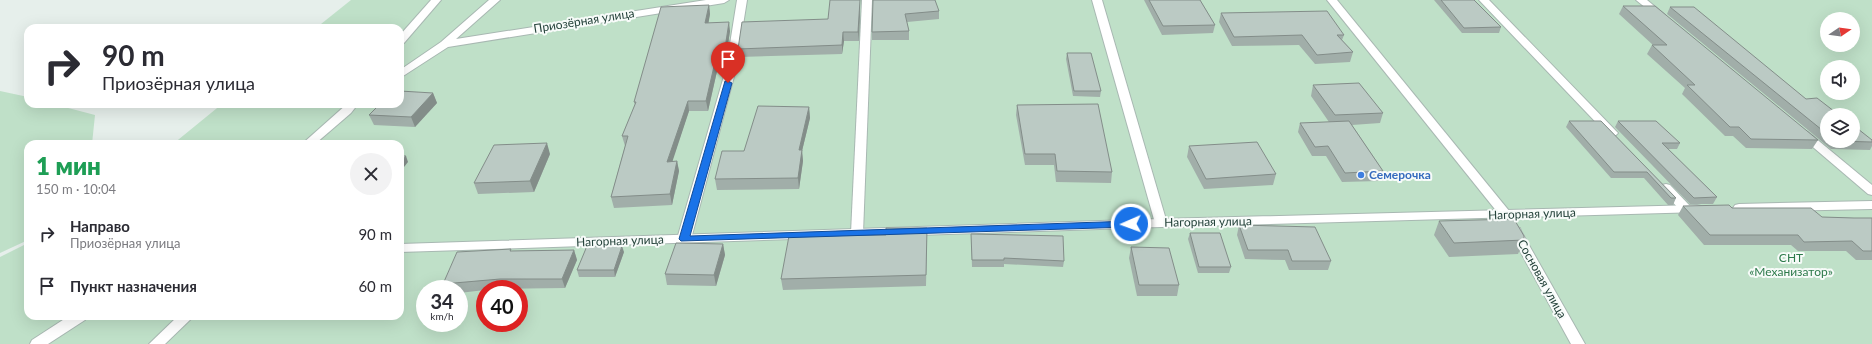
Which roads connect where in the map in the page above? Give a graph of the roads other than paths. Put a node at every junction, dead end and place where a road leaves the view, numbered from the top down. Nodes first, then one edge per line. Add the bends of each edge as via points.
1 (436, 0) edge
2 (495, 0) edge
3 (724, 0) edge
4 (742, 0) edge
5 (867, 0) edge
6 (1097, 0) edge
7 (1332, 0) edge
8 (1484, 0) edge
9 (1641, 0) edge
10 (1666, 20) edge
11 (404, 36) edge
12 (445, 44) junction
13 (404, 72) edge
14 (350, 108) edge
15 (1793, 125) edge
16 (313, 140) edge
17 (1621, 141) edge
18 (1659, 181) edge
19 (1872, 191) edge
20 (1872, 205) edge
21 (1725, 208) edge
22 (1686, 209) junction
23 (1710, 209) edge
24 (1506, 215) junction
25 (1161, 223) junction
26 (857, 233) junction
27 (684, 239) junction
28 (404, 248) edge
29 (74, 320) edge
30 (183, 320) edge
31 (37, 344) edge
32 (156, 344) edge
33 (1578, 344) edge

1 - 11 street
2 - 12 street
3 - 12 street, Приозёрная улица
4 - 27 street via 731,69
5 - 26 street
6 - 25 street
7 - 24 street, Сосновая улица
8 - 17 street
9 - 10 street
12 - 13 street
14 - 16 street
15 - 19 street
18 - 22 street
20 - 21 street
22 - 23 street, Нагорная улица
22 - 24 street, Нагорная улица
24 - 25 street, Нагорная улица
24 - 33 street, Сосновая улица
25 - 26 street, Нагорная улица
26 - 27 street, Нагорная улица
27 - 28 street, Нагорная улица
29 - 31 street
30 - 32 street

